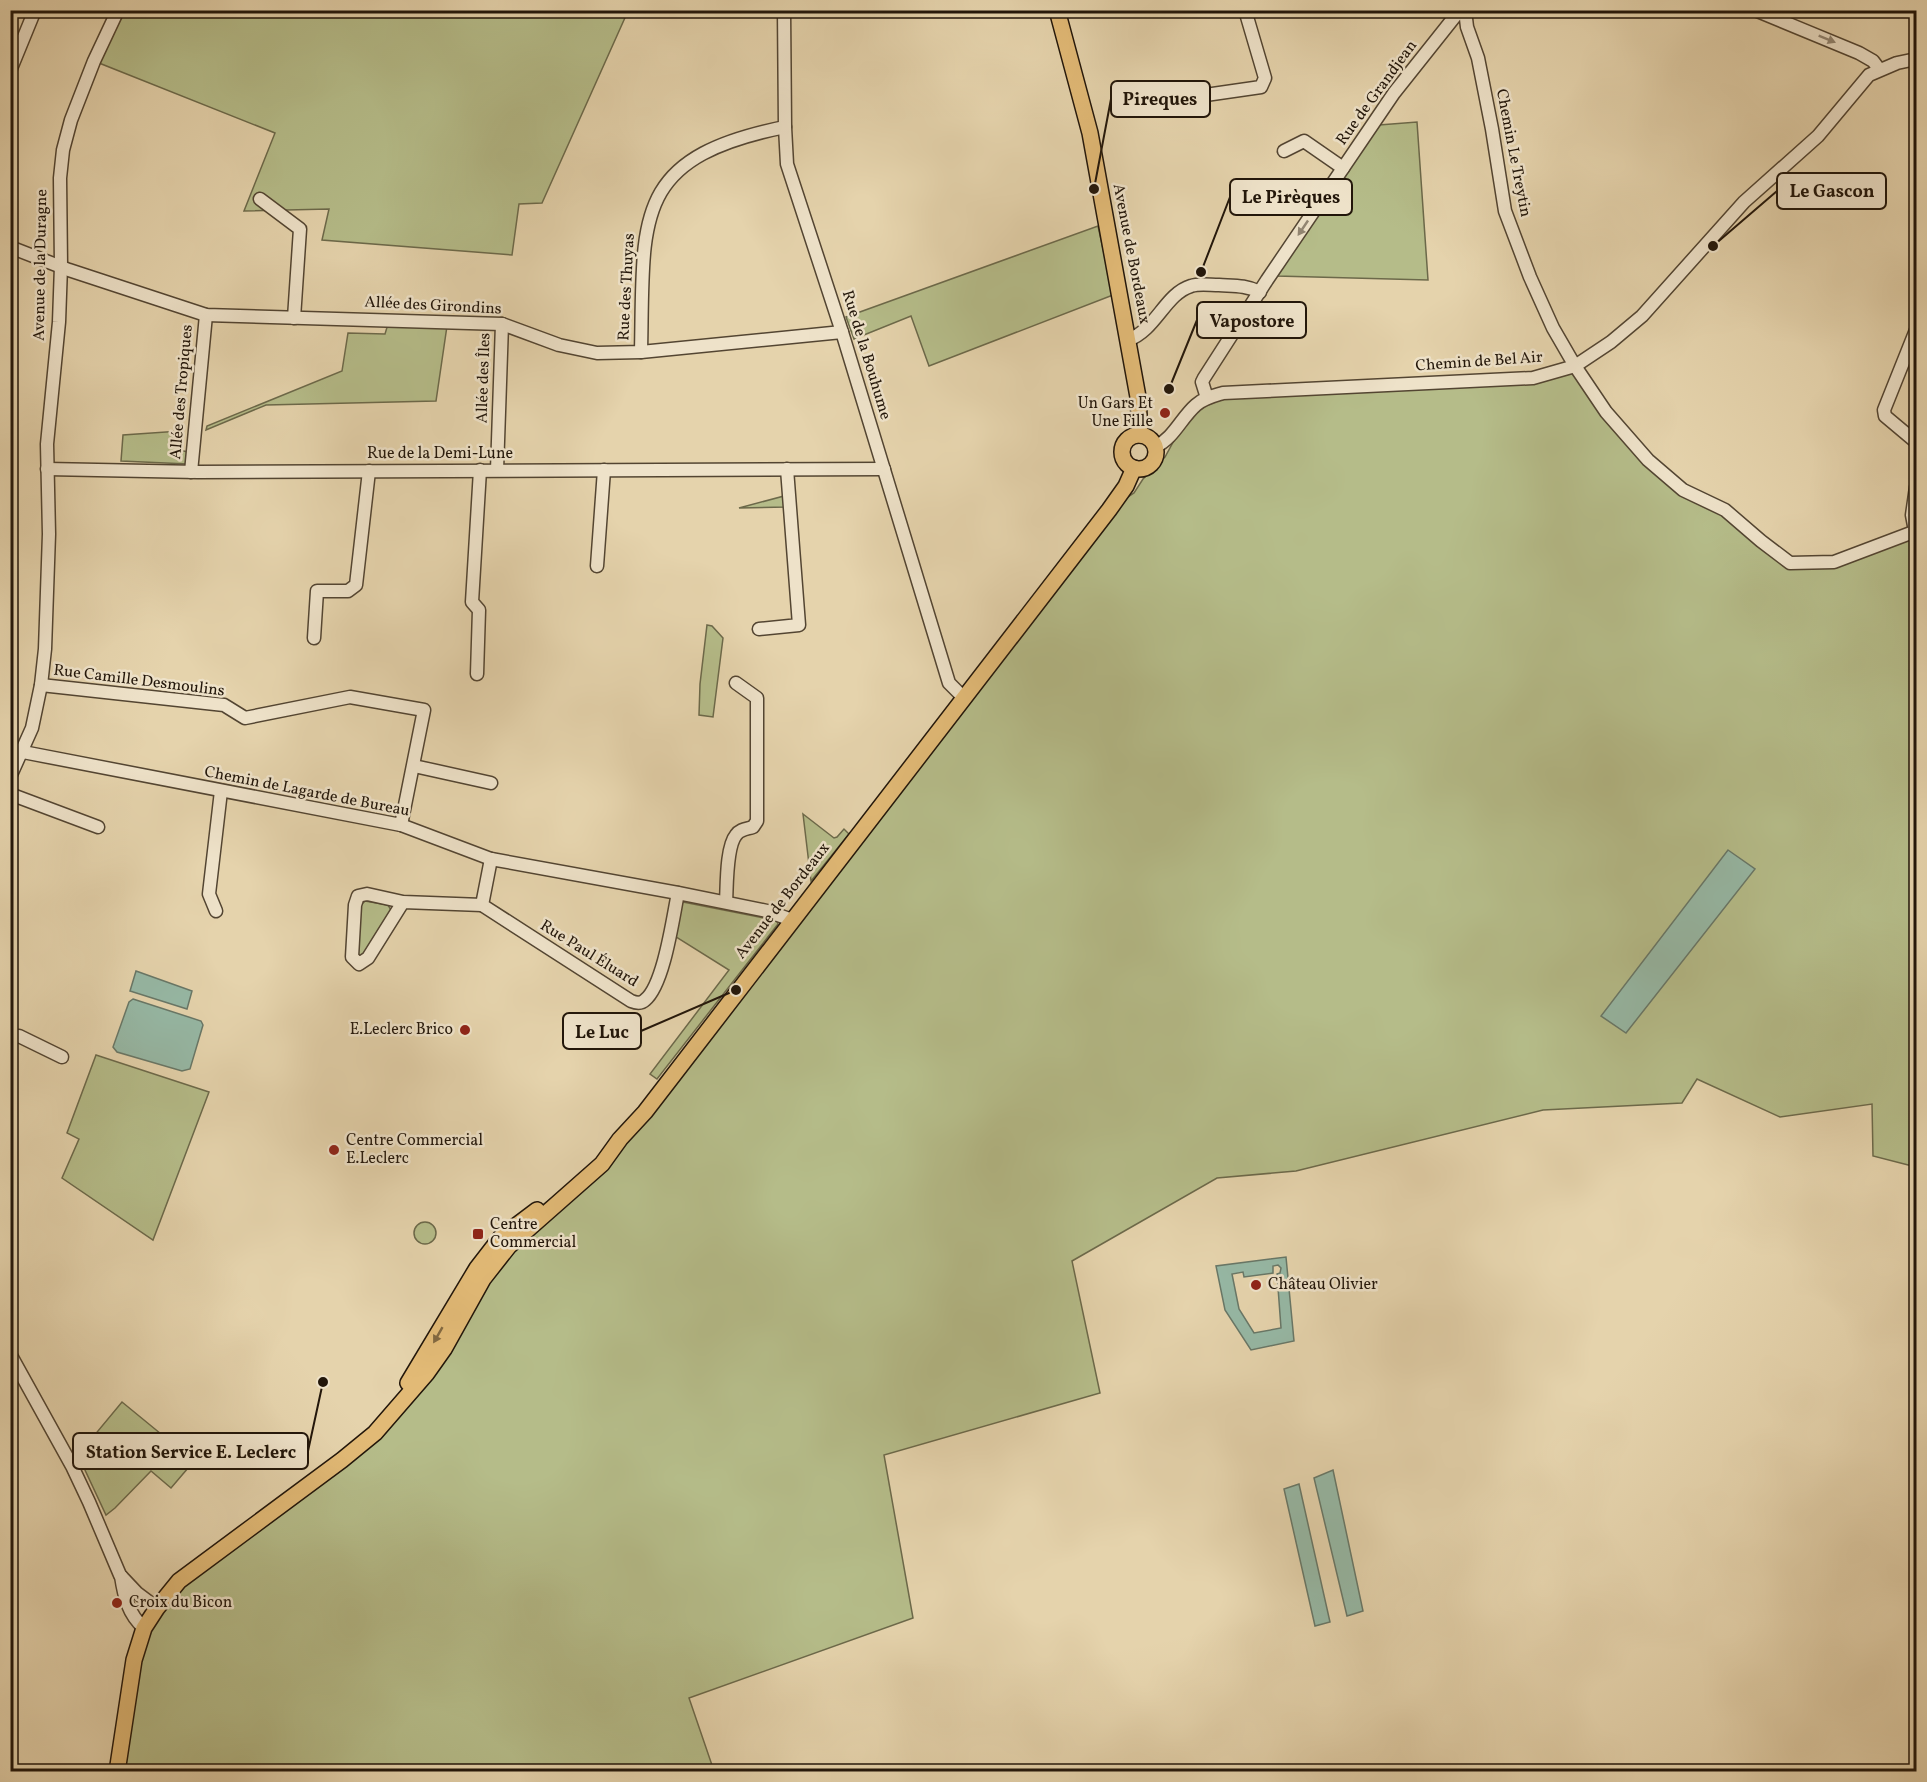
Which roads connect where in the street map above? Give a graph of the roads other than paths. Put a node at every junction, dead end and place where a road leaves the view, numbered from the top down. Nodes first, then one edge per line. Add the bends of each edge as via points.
1 (35, 10) edge
2 (118, 10) edge
3 (784, 10) edge
4 (1057, 10) edge
5 (1245, 10) edge
6 (1460, 10) edge
7 (1465, 10) edge
8 (1755, 10) edge
9 (1786, 10) edge
10 (1788, 24) junction
11 (1917, 59) edge
12 (1879, 69) junction
13 (10, 71) edge
14 (1157, 102) dead end
15 (785, 127) junction
16 (1284, 151) dead end
17 (1343, 168) junction
18 (260, 199) dead end
19 (10, 247) edge
20 (61, 266) junction
21 (1260, 292) junction
22 (206, 315) junction
23 (294, 318) junction
24 (502, 324) junction
25 (1917, 330) edge
26 (842, 332) junction
27 (1128, 340) junction
28 (641, 352) junction
29 (1575, 366) junction
30 (1207, 398) junction
31 (1140, 435) junction
32 (1917, 442) edge
33 (1155, 447) junction
34 (1134, 468) junction
35 (47, 469) junction
36 (787, 469) junction
37 (884, 469) junction
38 (480, 470) junction
39 (497, 470) junction
40 (604, 470) junction
41 (369, 471) junction
42 (191, 472) junction
43 (1917, 487) edge
44 (1916, 531) edge
45 (597, 566) dead end
46 (759, 629) dead end
47 (314, 638) dead end
48 (477, 674) dead end
49 (736, 683) dead end
50 (41, 685) junction
51 (964, 698) junction
52 (23, 752) junction
53 (414, 766) junction
54 (10, 777) edge
55 (491, 783) dead end
56 (221, 791) junction
57 (10, 794) edge
58 (401, 825) junction
59 (98, 827) dead end
60 (491, 860) junction
61 (678, 892) junction
62 (726, 902) junction
63 (403, 903) junction
64 (482, 905) junction
65 (216, 911) dead end
66 (792, 920) junction
67 (10, 1037) edge
68 (62, 1056) dead end
69 (620, 1139) junction
70 (10, 1353) edge
71 (346, 1456) junction
72 (120, 1575) junction
73 (157, 1608) junction
74 (144, 1628) junction
75 (117, 1772) edge

1 - 13 street
2 - 20 street, Avenue de la Duragne via 66,133 60,178
3 - 15 street, Rue de la Bouhume
4 - 27 main road, Avenue de Bordeaux via 1090,133
5 - 14 street via 1265,78 1261,87
6 - 17 street, Rue de Grandjean via 1394,93
7 - 29 street, Chemin Le Treytin via 1478,58 1505,211 1553,328
8 - 10 street
9 - 10 street
10 -> 12 street via 1859,53
11 - 12 street, Chemin de Bel Air
12 - 29 street, Chemin de Bel Air via 1858,86 1818,136 1744,202 1642,315 1599,352
15 - 26 street, Rue de la Bouhume via 787,164
15 - 28 street, Rue des Thuyas via 732,139 708,150 677,171 657,195 645,232
16 - 17 street, Rue de Grandjean via 1304,141
17 -> 21 street, Rue de Grandjean
18 - 23 street via 300,229
19 - 20 street, Allée des Girondins
20 - 22 street, Allée des Girondins
20 - 35 street, Avenue de la Duragne
21 - 27 street via 1248,286 1194,285 1176,295 1144,332
21 - 30 street, Rue de Grandjean via 1202,382
22 - 23 street, Allée des Girondins
22 - 42 street, Allée des Tropiques
23 - 24 street, Allée des Girondins
24 - 28 street, Allée des Girondins via 559,345 597,353
24 - 39 street, Allée des Îles
25 - 32 street via 1884,410
26 - 28 street, Allée des Girondins
26 - 37 street, Rue de la Bouhume
27 - 31 main road, Avenue de Bordeaux
29 - 30 street, Chemin de Bel Air via 1533,378 1239,391
29 - 44 street, Chemin Le Treytin via 1606,412 1648,460 1683,490 1725,510 1790,563 1834,562
30 - 33 street, Chemin de Bel Air via 1163,444
31 - 33 main road
31 - 34 main road via 1130,438 1123,452 1126,462
33 - 34 main road via 1151,464
34 - 51 main road, Avenue de Bordeaux via 1126,486
35 - 42 street, Rue de la Demi-Lune
35 - 50 street, Avenue de la Duragne via 48,589
36 - 37 street, Rue de la Demi-Lune
36 - 40 street, Rue de la Demi-Lune
36 - 46 street via 799,626
37 - 51 street, Rue de la Bouhume via 949,683
38 - 39 street, Rue de la Demi-Lune
38 - 41 street, Rue de la Demi-Lune
38 - 48 street via 472,602 479,610
39 - 40 street, Rue de la Demi-Lune
40 - 45 street
41 - 42 street, Rue de la Demi-Lune
41 - 47 street via 356,585 348,591 317,591
43 - 44 street via 1912,515
49 - 62 street via 758,698 757,821 735,835 731,845
50 - 52 street, Avenue de la Duragne
50 - 53 street, Rue Camille Desmoulins via 224,705 245,718 350,697 424,710
51 - 66 main road, Avenue de Bordeaux
52 - 54 street, Avenue de la Duragne
52 - 56 street, Chemin de Lagarde de Bureau
53 - 55 street
53 - 58 street, Rue Camille Desmoulins
56 - 58 street, Chemin de Lagarde de Bureau
56 - 65 street via 209,894
57 - 59 street
58 - 60 street, Chemin de Lagarde de Bureau
60 - 61 street, Chemin de Lagarde de Bureau
60 - 64 street
61 - 62 street, Chemin de Lagarde de Bureau
61 - 64 street, Rue Paul Éluard via 658,979 646,1000 639,1003
62 - 66 street, Chemin de Lagarde de Bureau
63 - 63 street via 367,894 358,896 352,957 359,964 368,958
63 - 64 street
66 - 69 main road, Avenue de Bordeaux via 645,1113
67 - 68 street via 19,1036
69 - 71 main road, Avenue de Bordeaux via 602,1164 509,1246 483,1280 427,1373 375,1432
69 -> 71 main road via 574,1181 501,1237 477,1268 391,1408
70 - 72 street via 76,1475
71 - 73 main road via 179,1581
72 - 73 street
72 - 74 street via 125,1600
73 - 74 main road
74 - 75 main road via 130,1685

